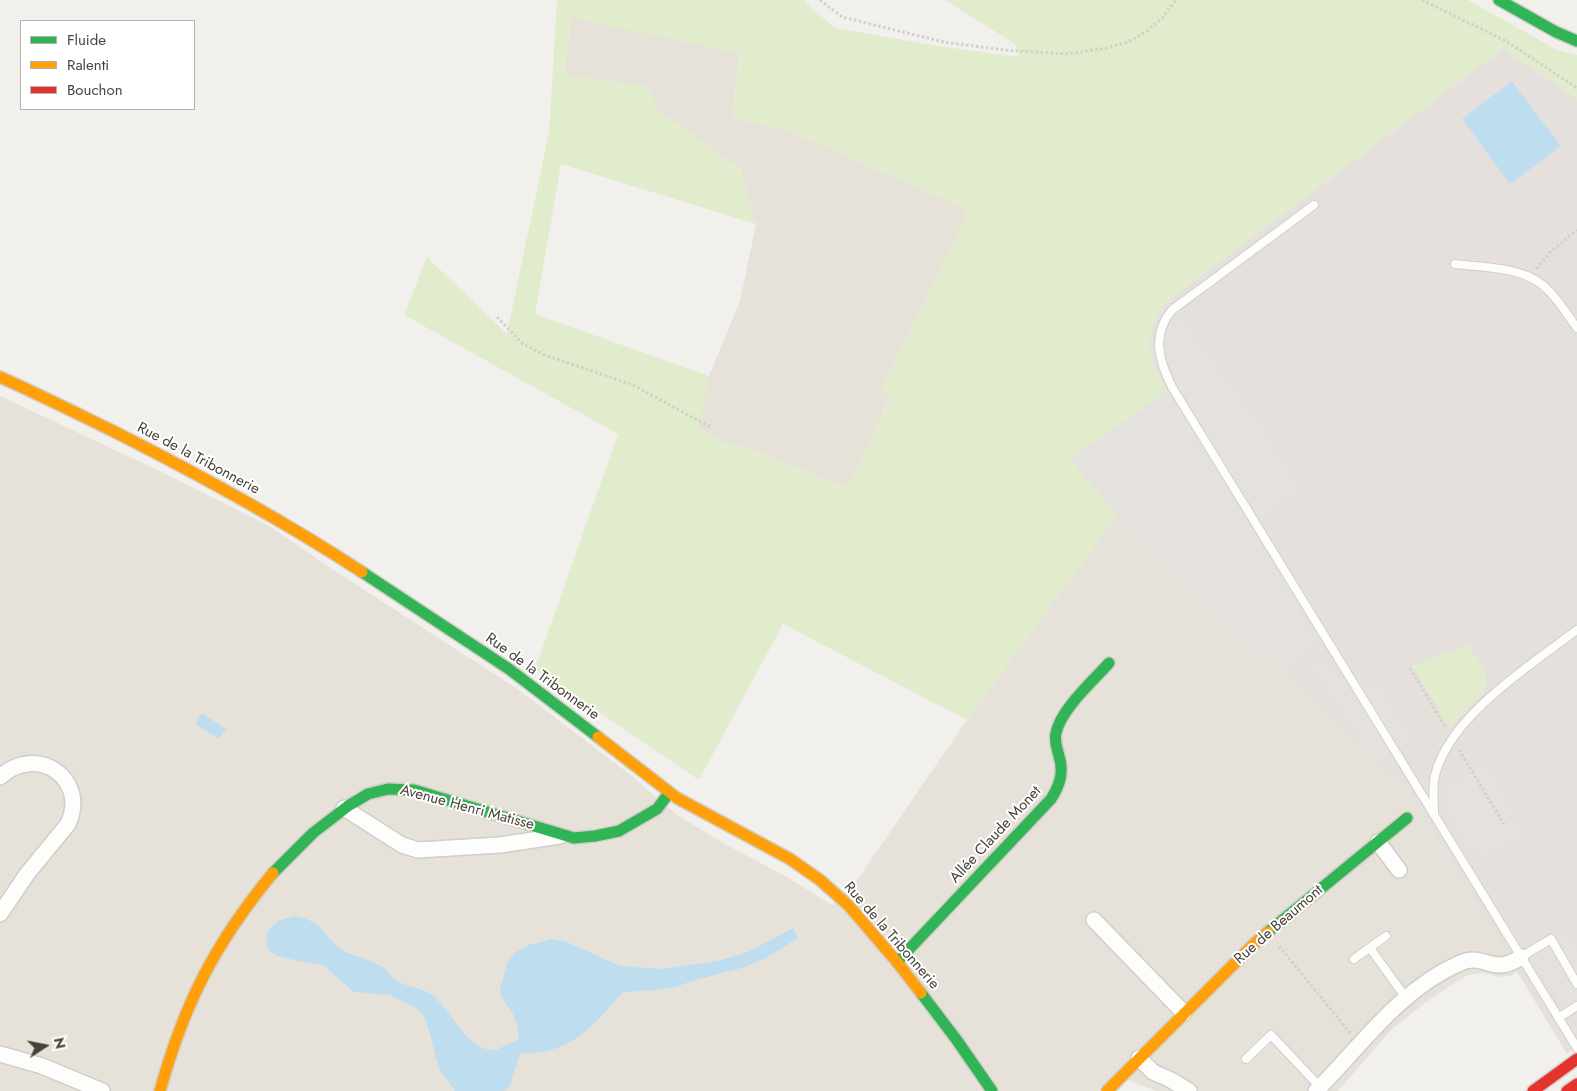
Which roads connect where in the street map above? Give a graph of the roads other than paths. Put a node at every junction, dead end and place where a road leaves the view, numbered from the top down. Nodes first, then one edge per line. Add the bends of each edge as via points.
1 (1499, 0) edge
2 (1577, 41) edge
3 (1314, 206) dead end
4 (1455, 264) dead end
5 (1577, 328) edge
6 (0, 377) edge
7 (1577, 630) edge
8 (1109, 663) dead end
9 (0, 777) edge
10 (669, 792) junction
11 (344, 808) junction
12 (1434, 815) junction
13 (1407, 818) dead end
14 (564, 835) junction
15 (1378, 842) junction
16 (1399, 870) dead end
17 (0, 914) edge
18 (1094, 920) dead end
19 (1386, 936) dead end
20 (1370, 948) junction
21 (1521, 957) junction
22 (1354, 959) dead end
23 (897, 962) junction
24 (1577, 984) edge
25 (1406, 998) junction
26 (1577, 1006) edge
27 (1184, 1013) junction
28 (1558, 1018) junction
29 (1577, 1048) edge
30 (0, 1054) edge
31 (1139, 1058) junction
32 (1246, 1059) dead end
33 (1577, 1059) edge
34 (1577, 1084) edge
35 (1318, 1089) edge
36 (102, 1091) edge
37 (160, 1091) edge
38 (992, 1091) edge
39 (1107, 1091) edge
40 (1189, 1091) edge
41 (1533, 1091) edge
42 (1567, 1091) edge

1 - 2 main road
3 - 12 lane via 1172,310 1163,321 1159,335 1160,354 1172,387
4 - 5 lane via 1515,272 1536,280 1549,290
6 - 10 main road, Rue de la Tribonnerie via 195,472 304,534 509,669
7 - 12 lane via 1502,686 1461,727 1442,756 1435,776
8 - 23 main road, Allée Claude Monet via 1064,715 1057,728 1062,774 1052,799
9 - 17 street via 20,764 47,765 66,783 73,805 68,824 27,874
10 - 14 main road, Avenue Henri Matisse via 657,809 619,831 574,838
10 - 23 main road, Rue de la Tribonnerie via 790,859 820,880 849,906
11 - 14 main road, Avenue Henri Matisse via 374,791 402,788
11 - 14 street, Avenue Henri Matisse via 402,845 418,850 500,845
11 - 37 main road, Avenue Henri Matisse via 281,864 228,933 195,989
12 - 21 lane
13 - 15 main road, Rue de Beaumont
15 - 16 street
15 - 27 main road, Rue de Beaumont via 1267,932
18 - 27 street
19 - 20 lane
20 - 22 lane
20 - 25 lane
21 - 24 lane via 1550,939
21 - 25 street via 1503,966 1473,959 1462,962
21 - 28 lane
23 - 38 main road, Rue de la Tribonnerie
25 - 35 street via 1386,1015
26 - 28 lane
27 - 31 main road, Rue de Beaumont
28 - 29 lane
30 - 36 street via 42,1066
31 - 39 main road, Rue de Beaumont
31 - 40 street via 1153,1072
32 - 35 lane via 1271,1035
33 - 41 main road
34 - 42 main road

